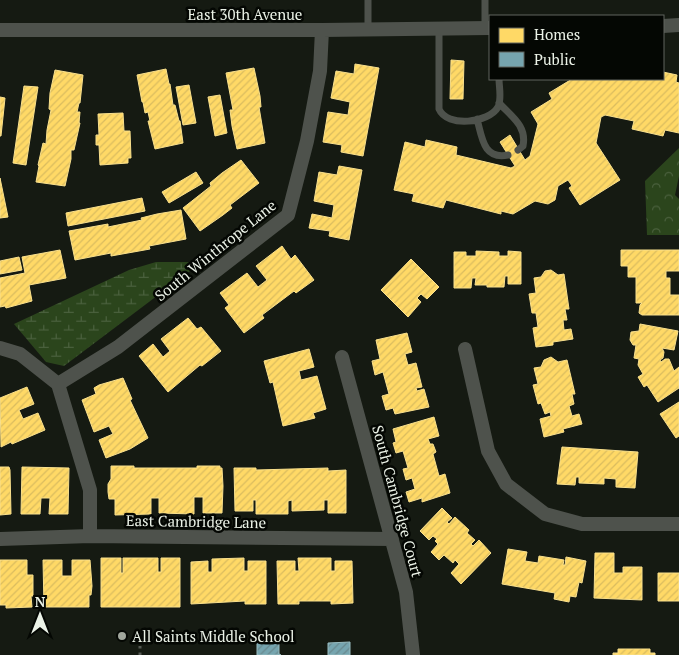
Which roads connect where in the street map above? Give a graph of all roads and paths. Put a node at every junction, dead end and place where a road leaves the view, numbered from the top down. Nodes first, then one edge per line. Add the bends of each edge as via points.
1 (368, 0) edge
2 (485, 0) edge
3 (679, 25) edge
4 (664, 26) edge
5 (488, 28) edge
6 (439, 29) junction
7 (0, 30) edge
8 (322, 30) junction
9 (368, 30) junction
10 (499, 80) edge
11 (499, 103) junction
12 (477, 119) junction
13 (518, 150) dead end
14 (508, 155) dead end
15 (0, 348) edge
16 (465, 349) dead end
17 (342, 357) dead end
18 (58, 384) junction
19 (679, 524) edge
20 (90, 536) junction
21 (0, 539) edge
22 (392, 539) junction
23 (140, 636) dead end
24 (140, 655) edge
25 (413, 655) edge

1 - 9 lane
2 - 5 lane
3 - 4 street
5 - 6 street, East 30th Avenue
6 - 9 street, East 30th Avenue
6 - 12 lane via 440,114 458,121
7 - 8 street, East 30th Avenue
8 - 9 street, East 30th Avenue
8 - 18 street, South Winthrope Lane via 320,71 288,216 118,348
10 - 11 lane
11 - 12 lane via 493,113
11 - 13 lane via 519,124 525,136 523,146
12 - 14 lane via 485,148 491,153
15 - 18 street via 20,354
16 - 19 street via 488,451 506,484 545,514 582,524
17 - 22 street, South Cambridge Court
18 - 20 street via 90,490
20 - 21 street, East Cambridge Lane
20 - 22 street, East Cambridge Lane
22 - 25 street, South Cambridge Court via 406,592
23 - 24 path

